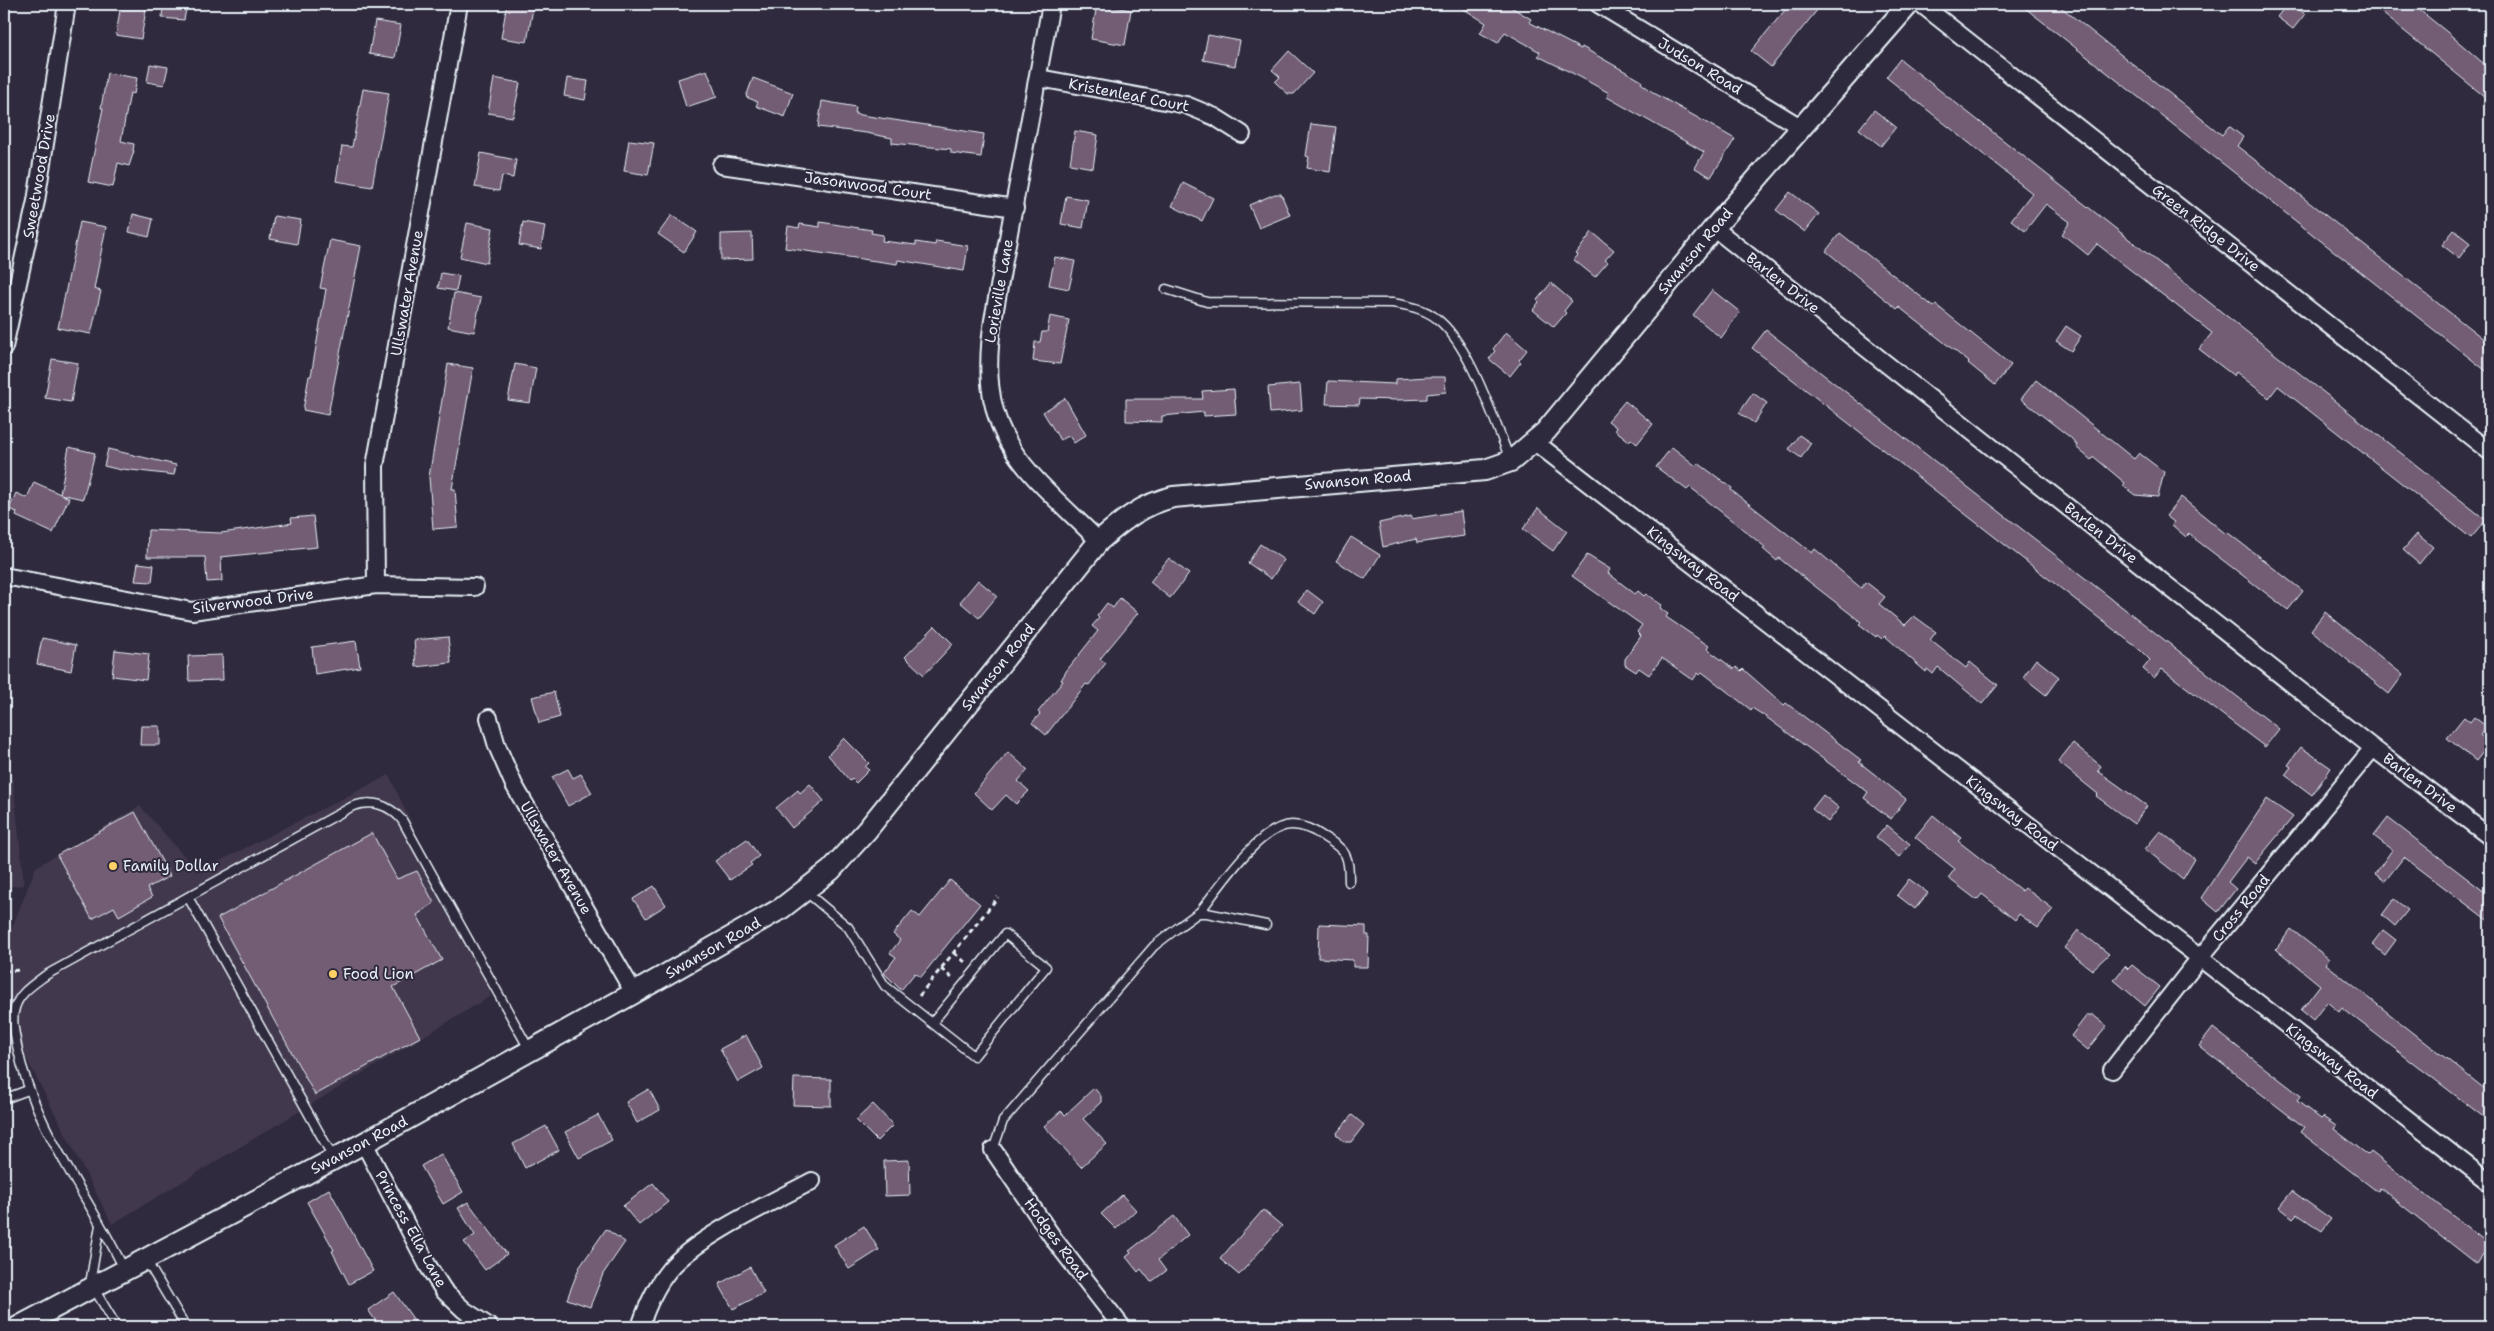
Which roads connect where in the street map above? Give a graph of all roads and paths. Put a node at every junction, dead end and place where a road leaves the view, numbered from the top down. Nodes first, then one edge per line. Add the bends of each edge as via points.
1 (67, 4) edge
2 (460, 4) edge
3 (1051, 4) edge
4 (1598, 4) edge
5 (1909, 4) edge
6 (1921, 4) edge
7 (1039, 78) junction
8 (1802, 128) junction
9 (1242, 134) dead end
10 (721, 164) dead end
11 (1015, 208) junction
12 (1714, 228) junction
13 (1166, 289) dead end
14 (4, 347) edge
15 (1535, 442) junction
16 (2490, 452) edge
17 (1511, 461) junction
18 (1099, 541) junction
19 (4, 576) edge
20 (376, 585) junction
21 (475, 587) dead end
22 (489, 718) dead end
23 (2373, 748) junction
24 (2490, 837) edge
25 (1349, 882) dead end
26 (805, 891) junction
27 (188, 897) junction
28 (998, 897) dead end
29 (1199, 913) junction
30 (1266, 925) dead end
31 (954, 953) junction
32 (2199, 959) junction
33 (966, 962) dead end
34 (941, 969) junction
35 (21, 970) dead end
36 (4, 971) edge
37 (952, 978) dead end
38 (634, 993) junction
39 (911, 1006) junction
40 (932, 1023) junction
41 (530, 1051) junction
42 (2112, 1070) dead end
43 (28, 1090) junction
44 (4, 1099) edge
45 (364, 1143) junction
46 (993, 1150) joint
47 (334, 1159) junction
48 (812, 1181) dead end
49 (2490, 1183) edge
50 (100, 1225) junction
51 (146, 1259) junction
52 (125, 1270) junction
53 (91, 1288) junction
54 (18, 1327) edge
55 (117, 1327) edge
56 (186, 1327) edge
57 (490, 1327) edge
58 (640, 1327) edge
59 (1122, 1327) edge

1 - 14 street, Sweetwood Drive via 36,201
2 - 20 street, Ullswater Avenue via 375,466
3 - 7 street, Lorieville Lane
4 - 8 street, Judson Road
5 - 8 street, Swanson Road
6 - 16 street, Green Ridge Drive
7 - 9 street, Kristenleaf Court via 1186,105 1215,117
7 - 11 street, Lorieville Lane
8 - 12 street, Swanson Road
10 - 11 street, Jasonwood Court
11 - 18 street, Lorieville Lane via 989,349 988,378 992,404 1000,429 1024,467
12 - 15 street, Swanson Road
12 - 23 street, Barlen Drive
13 - 17 lane via 1207,302 1393,303 1421,310 1445,325 1463,352
15 - 17 street, Swanson Road
15 - 32 street, Kingsway Road
17 - 18 street, Swanson Road via 1485,470 1173,497 1134,512
18 - 26 street, Swanson Road via 848,853
19 - 20 street, Silverwood Drive via 192,611
20 - 21 street, Silverwood Drive
22 - 38 street, Ullswater Avenue via 514,785
23 - 24 street, Barlen Drive
23 - 32 street, Cross Road
25 - 29 lane via 1349,861 1344,850 1310,828 1281,827 1271,831 1256,845
26 - 38 street, Swanson Road via 782,908
26 - 39 lane via 848,927 885,986
27 - 41 lane via 353,806 364,802 385,806 402,820
27 - 43 lane via 46,975 22,995 15,1008 13,1024
27 - 47 lane
28 - 31 path
29 - 30 lane
29 - 46 lane via 1154,946 1102,1004 1003,1121
31 - 33 path
31 - 34 path
32 - 42 street, Cross Road
32 - 49 street, Kingsway Road
34 - 37 path
34 - 39 path
35 - 36 path
38 - 41 street, Swanson Road
39 - 40 lane
40 - 40 lane via 974,1056 1046,967 1005,934
41 - 45 street, Swanson Road
43 - 44 lane
43 - 50 lane
45 - 47 street, Swanson Road
45 - 57 street, Princess Ella Lane via 444,1291 464,1310
46 - 59 street, Hodges Road via 1056,1242
47 - 51 street, Swanson Road
48 - 58 street via 688,1252 656,1288
50 - 52 lane
50 - 53 lane
51 - 52 street, Swanson Road
51 - 56 lane
52 - 53 street, Swanson Road
53 - 54 street, Swanson Road
53 - 55 lane

